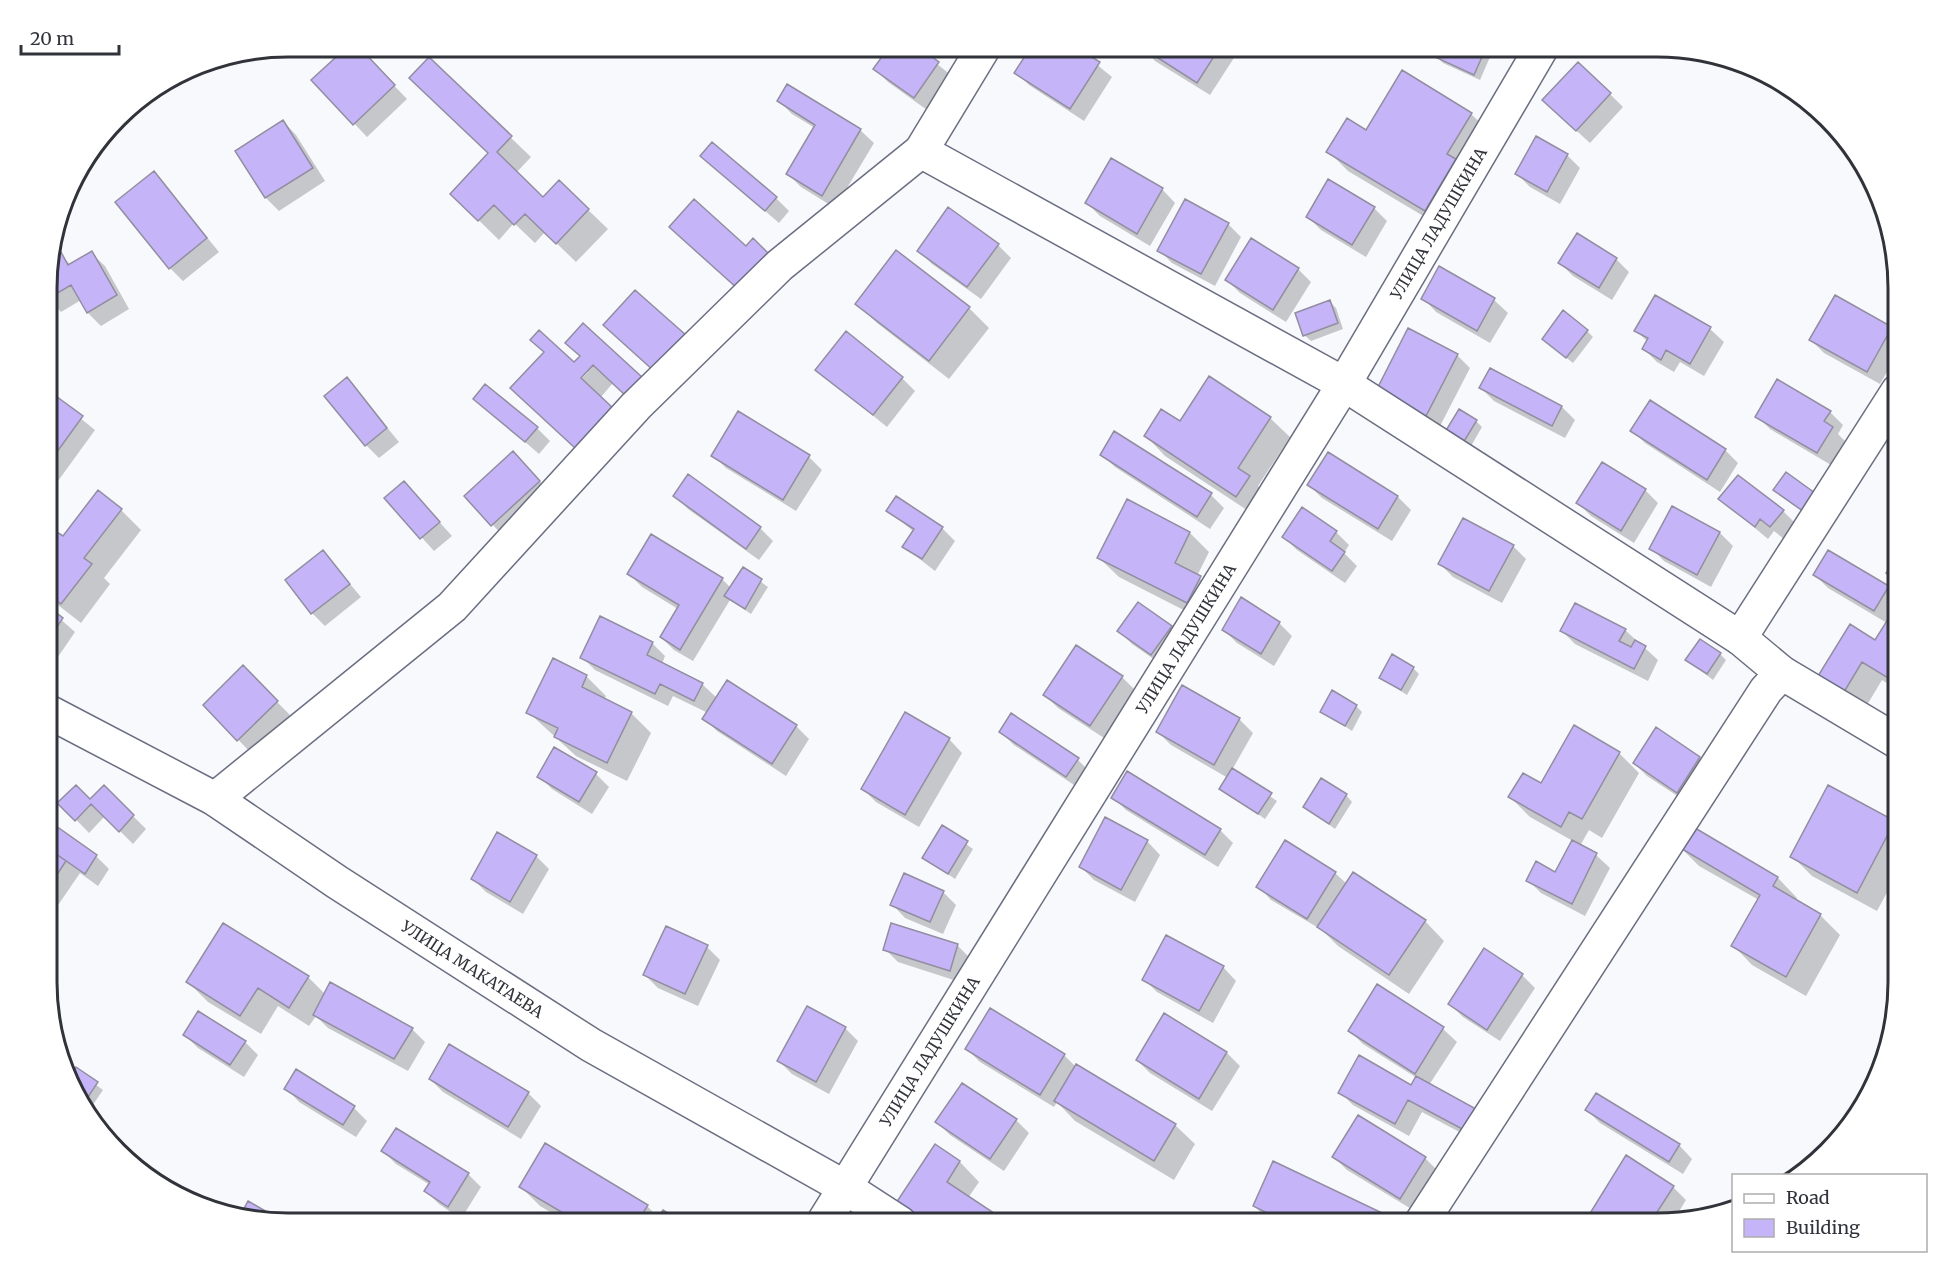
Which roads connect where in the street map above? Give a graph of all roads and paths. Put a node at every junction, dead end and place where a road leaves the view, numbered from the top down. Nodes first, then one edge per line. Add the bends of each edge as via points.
1 (977, 57) edge
2 (1536, 57) edge
3 (921, 151) junction
4 (1344, 384) junction
5 (1888, 407) edge
6 (1740, 638) junction
7 (1782, 673) junction
8 (57, 716) edge
9 (1888, 736) edge
10 (215, 799) junction
11 (846, 1188) junction
12 (830, 1213) edge
13 (885, 1213) edge
14 (1427, 1213) edge

1 - 3 street
2 - 4 street, УЛИЦА ЛАДУШКИНА
3 - 4 street
3 - 10 street via 780,266 636,406 452,607
4 - 6 street
4 - 11 street, УЛИЦА ЛАДУШКИНА
5 - 6 street
6 - 7 street
7 - 9 street
7 - 14 street via 1626,903
8 - 10 street, УЛИЦА МАКАТАЕВА
10 - 11 street, УЛИЦА МАКАТАЕВА via 591,1045
11 - 12 street, УЛИЦА ЛАДУШКИНА
11 - 13 street, УЛИЦА МАКАТАЕВА

